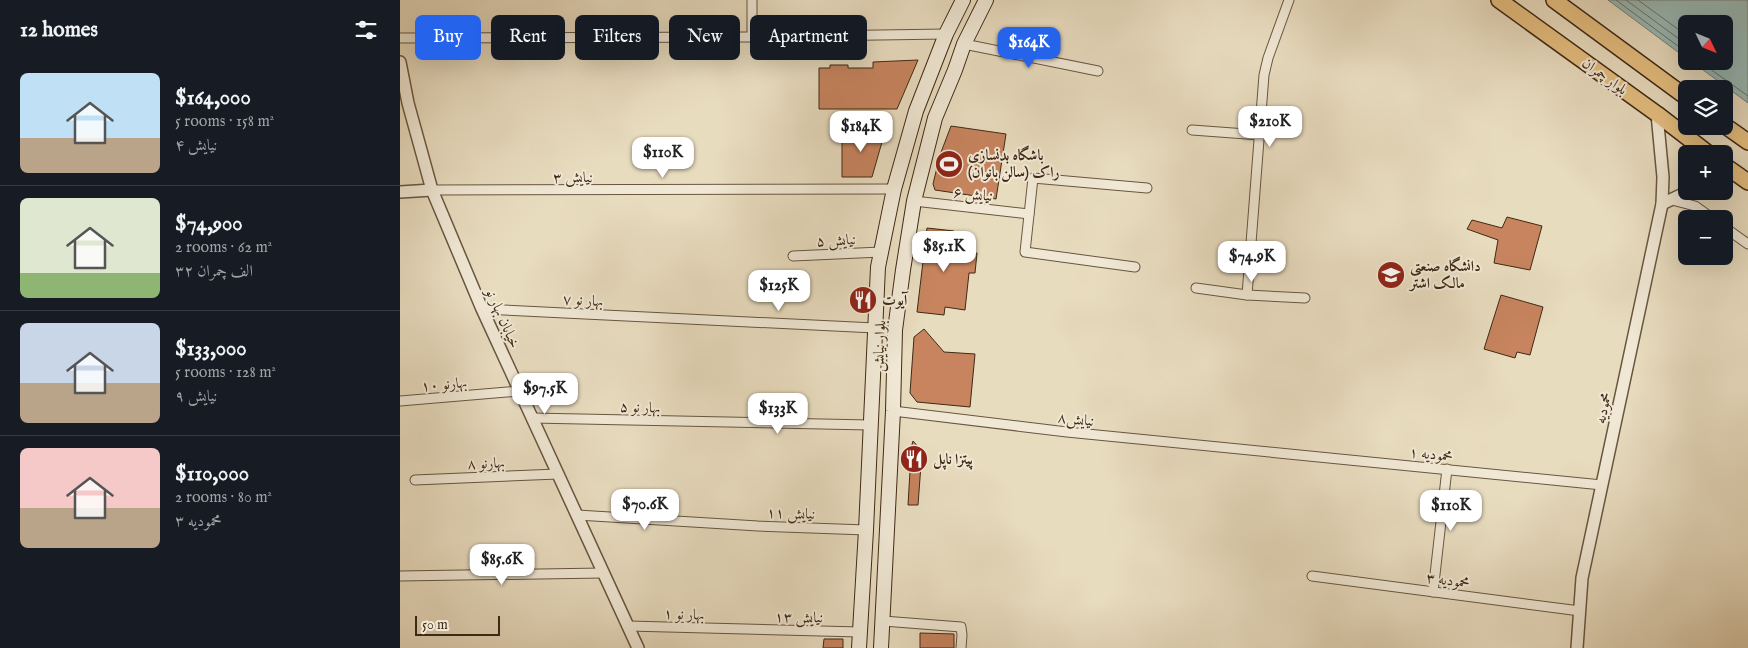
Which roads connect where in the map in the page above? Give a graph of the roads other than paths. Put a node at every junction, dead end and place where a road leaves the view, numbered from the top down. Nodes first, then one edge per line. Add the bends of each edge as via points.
1 (752, 0) edge
2 (963, 0) edge
3 (986, 0) edge
4 (1289, 0) edge
5 (1499, 0) edge
6 (1554, 0) edge
7 (752, 15) edge
8 (946, 34) junction
9 (867, 35) edge
10 (750, 37) edge
11 (400, 38) edge
12 (964, 44) junction
13 (400, 62) edge
14 (1098, 71) dead end
15 (1678, 91) edge
16 (1656, 114) junction
17 (1192, 130) dead end
18 (1733, 131) edge
19 (1260, 135) junction
20 (1748, 142) edge
21 (1697, 145) edge
22 (1146, 188) dead end
23 (894, 189) junction
24 (432, 190) junction
25 (400, 192) edge
26 (1678, 196) edge
27 (914, 201) junction
28 (1667, 202) junction
29 (1700, 210) edge
30 (1029, 214) junction
31 (1733, 233) edge
32 (1748, 244) edge
33 (881, 252) junction
34 (793, 256) dead end
35 (1135, 267) dead end
36 (1196, 288) dead end
37 (1247, 295) junction
38 (1305, 298) dead end
39 (482, 309) junction
40 (875, 328) junction
41 (520, 391) junction
42 (400, 401) edge
43 (893, 411) junction
44 (532, 418) junction
45 (870, 425) junction
46 (1257, 450) joint
47 (1447, 469) junction
48 (558, 474) junction
49 (415, 480) dead end
50 (1602, 485) junction
51 (577, 516) junction
52 (866, 530) junction
53 (603, 573) junction
54 (400, 576) edge
55 (1312, 576) dead end
56 (1433, 592) junction
57 (1580, 610) junction
58 (883, 621) junction
59 (628, 626) junction
60 (738, 630) joint
61 (860, 632) junction
62 (638, 648) edge
63 (859, 648) edge
64 (881, 648) edge
65 (961, 648) edge
66 (1577, 648) edge

1 - 7 street
2 - 8 main road, بلوار نیایش
3 - 12 main road, بلوار نیایش
4 - 19 street via 1266,66
5 - 16 main road, بلوار چمران
6 - 15 main road, بلوار چمران
8 - 9 street
8 - 23 main road, بلوار نیایش via 916,111
10 - 11 street
12 - 14 street
12 - 27 main road, بلوار نیایش via 935,118
13 - 24 street, خیابان بهار نو
16 - 21 main road, بلوار چمران
16 - 28 street, محمودیه
17 - 19 street
18 - 20 main road
19 - 37 street
22 - 30 street via 1033,178
23 - 24 street, نیایش ۳
23 - 33 main road, بلوار نیایش
24 - 25 street
24 - 39 street, خیابان بهار نو
26 - 28 street
27 - 30 street, نیایش ۶
27 - 43 main road, بلوار نیایش via 895,330
28 - 29 street via 1694,206
28 - 50 street, محمودیه
30 - 35 street via 1024,252
31 - 32 street
33 - 34 street, نیایش ۵
33 - 40 main road, بلوار نیایش
36 - 37 street
37 - 38 street
39 - 40 street, ۷ بهار نو
39 - 41 street, خیابان بهار نو
40 - 45 main road, بلوار نیایش
41 - 42 street, ۱۰ بهارنو
41 - 44 street, خیابان بهار نو
43 - 46 street, نیایش۸
43 - 58 main road, بلوار نیایش
44 - 45 street, ۵ بهار نو
44 - 48 street, خیابان بهار نو
45 - 52 main road, بلوار نیایش
46 - 47 street, ۱ محمودیه
47 - 50 street, ۱ محمودیه
47 - 56 street
48 - 49 street, ۸ بهارنو
48 - 51 street, خیابان بهار نو
50 - 57 street, محمودیه via 1582,578
51 - 52 street, نیایش ۱۱
51 - 53 street, خیابان بهار نو
52 - 61 main road, بلوار نیایش
53 - 54 street
53 - 59 street, خیابان بهار نو
55 - 56 street, ۳ محمودیه
56 - 57 street, ۳ محمودیه
57 - 66 street, محمودیه
58 - 64 main road, بلوار نیایش
58 - 65 street via 960,627
59 - 60 street, ۱ بهار نو
59 - 62 street, خیابان بهار نو
60 - 61 street, نیایش ۱۳
61 - 63 main road, بلوار نیایش

